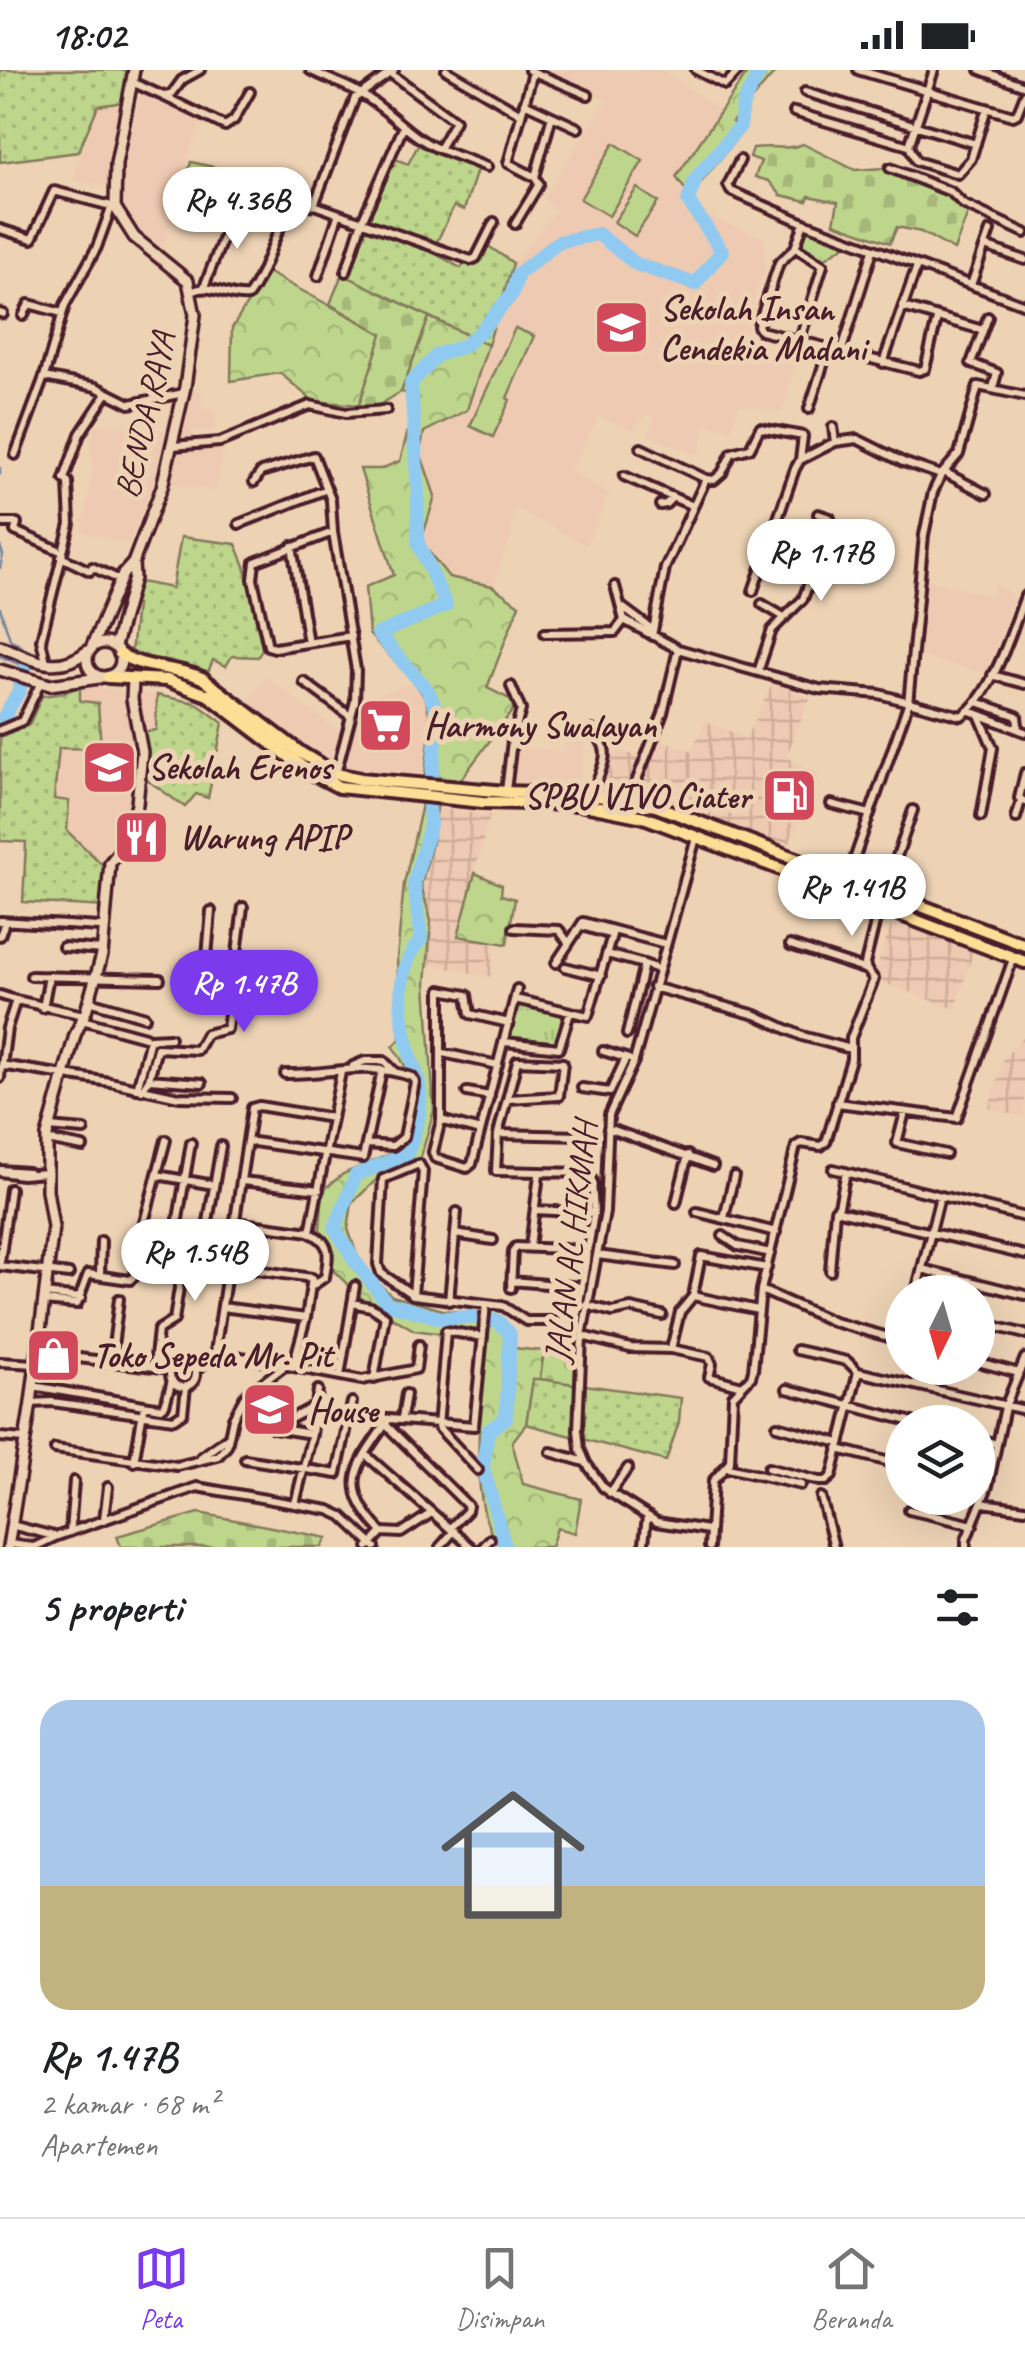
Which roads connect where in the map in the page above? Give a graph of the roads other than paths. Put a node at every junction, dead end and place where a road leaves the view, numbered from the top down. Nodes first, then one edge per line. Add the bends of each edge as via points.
1 (134, 70) edge
2 (200, 70) edge
3 (310, 70) edge
4 (446, 70) edge
5 (696, 70) edge
6 (738, 70) edge
7 (858, 70) edge
8 (934, 70) edge
9 (980, 70) edge
10 (531, 71) edge
11 (392, 72) edge
12 (1003, 74) edge
13 (134, 83) junction
14 (1025, 86) edge
15 (927, 90) junction
16 (250, 92) dead end
17 (805, 92) dead end
18 (360, 93) junction
19 (1025, 94) edge
20 (588, 95) dead end
21 (164, 96) junction
22 (524, 104) junction
23 (987, 108) junction
24 (794, 112) dead end
25 (521, 114) junction
26 (552, 116) junction
27 (916, 125) junction
28 (402, 128) junction
29 (578, 128) dead end
30 (976, 144) junction
31 (909, 146) junction
32 (439, 149) junction
33 (740, 160) dead end
34 (487, 167) dead end
35 (890, 168) dead end
36 (535, 177) junction
37 (236, 204) dead end
38 (314, 205) junction
39 (113, 207) junction
40 (338, 216) junction
41 (362, 221) junction
42 (494, 222) dead end
43 (804, 223) junction
44 (515, 224) dead end
45 (0, 229) edge
46 (990, 230) dead end
47 (1025, 233) edge
48 (985, 246) junction
49 (795, 248) junction
50 (873, 250) junction
51 (1025, 260) edge
52 (917, 266) junction
53 (346, 272) dead end
54 (318, 276) dead end
55 (971, 285) junction
56 (204, 287) junction
57 (192, 292) junction
58 (1025, 305) edge
59 (903, 306) junction
60 (62, 313) junction
61 (23, 316) dead end
62 (988, 317) dead end
63 (937, 319) junction
64 (979, 329) dead end
65 (799, 342) junction
66 (828, 350) junction
67 (841, 353) junction
68 (884, 363) junction
69 (44, 377) junction
70 (993, 388) junction
71 (107, 393) junction
72 (184, 393) junction
73 (1025, 396) edge
74 (809, 409) dead end
75 (386, 410) dead end
76 (833, 427) dead end
77 (835, 442) junction
78 (173, 446) junction
79 (641, 448) dead end
80 (16, 456) dead end
81 (800, 460) junction
82 (942, 473) junction
83 (624, 476) dead end
84 (706, 479) junction
85 (254, 482) dead end
86 (328, 490) junction
87 (986, 494) dead end
88 (673, 497) junction
89 (660, 505) dead end
90 (694, 506) junction
91 (818, 514) dead end
92 (0, 523) edge
93 (240, 524) dead end
94 (333, 532) junction
95 (292, 546) junction
96 (62, 554) junction
97 (133, 563) junction
98 (120, 580) junction
99 (615, 586) dead end
100 (752, 591) dead end
101 (1025, 598) edge
102 (762, 604) dead end
103 (621, 606) junction
104 (784, 617) junction
105 (624, 620) junction
106 (545, 633) dead end
107 (653, 633) junction
108 (351, 636) junction
109 (308, 643) junction
110 (4, 648) edge
111 (91, 648) junction
112 (678, 649) junction
113 (118, 650) junction
114 (132, 662) junction
115 (47, 664) junction
116 (0, 670) edge
117 (758, 672) junction
118 (992, 676) junction
119 (105, 677) junction
120 (133, 678) junction
121 (304, 682) dead end
122 (37, 683) junction
123 (1025, 684) edge
124 (511, 686) dead end
125 (977, 702) junction
126 (908, 704) junction
127 (970, 711) junction
128 (350, 716) junction
129 (980, 717) junction
130 (1018, 725) dead end
131 (0, 730) edge
132 (592, 730) dead end
133 (1025, 732) edge
134 (1025, 772) edge
135 (336, 774) junction
136 (417, 790) junction
137 (443, 792) junction
138 (506, 792) junction
139 (593, 794) junction
140 (628, 801) junction
141 (1023, 802) edge
142 (831, 804) dead end
143 (913, 810) dead end
144 (870, 814) junction
145 (981, 816) dead end
146 (1016, 818) dead end
147 (697, 834) junction
148 (827, 870) junction
149 (848, 876) junction
150 (820, 884) junction
151 (885, 890) junction
152 (879, 906) junction
153 (243, 907) dead end
154 (211, 910) dead end
155 (2, 921) edge
156 (974, 925) junction
157 (100, 926) dead end
158 (582, 926) dead end
159 (514, 928) dead end
160 (0, 936) edge
161 (968, 940) junction
162 (568, 944) junction
163 (666, 944) junction
164 (1025, 945) edge
165 (790, 946) dead end
166 (63, 947) dead end
167 (103, 950) junction
168 (607, 954) junction
169 (1020, 960) edge
170 (556, 964) dead end
171 (644, 964) junction
172 (235, 967) junction
173 (565, 967) dead end
174 (658, 969) junction
175 (867, 970) junction
176 (31, 976) dead end
177 (49, 976) junction
178 (96, 976) junction
179 (601, 976) junction
180 (160, 978) dead end
181 (653, 987) junction
182 (517, 989) dead end
183 (0, 995) edge
184 (516, 999) junction
185 (16, 1000) junction
186 (89, 1001) junction
187 (43, 1008) junction
188 (570, 1013) junction
189 (145, 1017) dead end
190 (83, 1018) junction
191 (509, 1024) junction
192 (627, 1034) dead end
193 (145, 1037) dead end
194 (170, 1038) dead end
195 (505, 1042) junction
196 (851, 1049) junction
197 (604, 1051) dead end
198 (443, 1053) junction
199 (630, 1060) junction
200 (498, 1065) junction
201 (352, 1066) junction
202 (2, 1068) edge
203 (382, 1070) junction
204 (340, 1072) junction
205 (396, 1072) junction
206 (64, 1074) junction
207 (285, 1074) dead end
208 (0, 1078) edge
209 (149, 1079) junction
210 (202, 1084) dead end
211 (582, 1088) dead end
212 (140, 1090) junction
213 (467, 1092) dead end
214 (490, 1096) junction
215 (232, 1098) dead end
216 (508, 1098) junction
217 (837, 1103) junction
218 (905, 1112) junction
219 (332, 1118) junction
220 (442, 1120) junction
221 (49, 1127) junction
222 (608, 1128) junction
223 (84, 1130) dead end
224 (480, 1132) junction
225 (498, 1134) junction
226 (47, 1140) junction
227 (166, 1140) dead end
228 (247, 1141) junction
229 (192, 1143) dead end
230 (366, 1144) junction
231 (82, 1146) dead end
232 (221, 1146) dead end
233 (326, 1152) junction
234 (946, 1154) dead end
235 (688, 1155) junction
236 (713, 1166) dead end
237 (833, 1168) dead end
238 (0, 1171) edge
239 (846, 1172) junction
240 (46, 1173) junction
241 (582, 1173) junction
242 (157, 1174) junction
243 (539, 1174) junction
244 (734, 1176) dead end
245 (185, 1180) junction
246 (242, 1180) junction
247 (214, 1184) junction
248 (10, 1189) dead end
249 (319, 1190) junction
250 (940, 1196) junction
251 (676, 1203) dead end
252 (535, 1210) junction
253 (835, 1210) junction
254 (457, 1212) dead end
255 (697, 1212) dead end
256 (594, 1213) junction
257 (1025, 1217) edge
258 (724, 1218) junction
259 (178, 1220) dead end
260 (208, 1222) dead end
261 (235, 1222) junction
262 (188, 1230) dead end
263 (308, 1232) junction
264 (776, 1232) junction
265 (931, 1232) junction
266 (455, 1234) junction
267 (723, 1236) dead end
268 (493, 1240) dead end
269 (101, 1241) dead end
270 (530, 1247) junction
271 (588, 1250) junction
272 (771, 1253) junction
273 (1025, 1254) edge
274 (597, 1255) junction
275 (0, 1264) edge
276 (675, 1265) dead end
277 (228, 1266) junction
278 (767, 1268) junction
279 (922, 1269) junction
280 (46, 1270) junction
281 (830, 1270) dead end
282 (70, 1274) dead end
283 (100, 1274) junction
284 (920, 1275) edge
285 (311, 1286) junction
286 (354, 1286) dead end
287 (582, 1287) junction
288 (761, 1290) junction
289 (413, 1295) junction
290 (1025, 1295) edge
291 (693, 1296) junction
292 (44, 1297) junction
293 (119, 1299) dead end
294 (449, 1301) junction
295 (352, 1303) junction
296 (586, 1305) junction
297 (222, 1307) junction
298 (486, 1307) junction
299 (758, 1310) junction
300 (662, 1314) dead end
301 (306, 1318) junction
302 (995, 1326) edge
303 (483, 1334) junction
304 (1025, 1334) edge
305 (582, 1336) junction
306 (885, 1336) edge
307 (419, 1344) dead end
308 (672, 1349) junction
309 (797, 1350) dead end
310 (215, 1352) junction
311 (70, 1357) dead end
312 (1025, 1358) edge
313 (0, 1362) edge
314 (112, 1362) junction
315 (36, 1364) junction
316 (290, 1365) junction
317 (995, 1367) edge
318 (194, 1368) junction
319 (166, 1371) junction
320 (858, 1372) junction
321 (1019, 1373) junction
322 (340, 1376) junction
323 (374, 1379) junction
324 (33, 1386) junction
325 (743, 1386) junction
326 (186, 1387) junction
327 (787, 1389) dead end
328 (50, 1390) junction
329 (318, 1390) dead end
330 (406, 1394) dead end
331 (48, 1402) junction
332 (352, 1402) dead end
333 (30, 1403) junction
334 (318, 1405) junction
335 (144, 1406) junction
336 (850, 1406) junction
337 (1005, 1407) junction
338 (1025, 1410) edge
339 (885, 1415) edge
340 (143, 1416) junction
341 (349, 1417) junction
342 (402, 1418) junction
343 (387, 1421) junction
344 (438, 1423) junction
345 (777, 1426) dead end
346 (312, 1434) junction
347 (0, 1437) edge
348 (24, 1439) junction
349 (997, 1444) joint
350 (839, 1446) junction
351 (55, 1449) dead end
352 (551, 1452) dead end
353 (995, 1453) edge
354 (366, 1455) junction
355 (245, 1459) dead end
356 (885, 1459) edge
357 (134, 1462) junction
358 (586, 1462) junction
359 (302, 1468) junction
360 (628, 1468) dead end
361 (728, 1468) junction
362 (768, 1468) dead end
363 (478, 1470) dead end
364 (74, 1481) dead end
365 (801, 1485) dead end
366 (108, 1486) dead end
367 (610, 1492) junction
368 (822, 1497) dead end
369 (295, 1504) junction
370 (995, 1505) edge
371 (1025, 1509) edge
372 (430, 1514) junction
373 (930, 1515) edge
374 (978, 1515) edge
375 (648, 1516) junction
376 (104, 1520) junction
377 (10, 1525) junction
378 (973, 1525) junction
379 (452, 1530) junction
380 (708, 1530) junction
381 (70, 1532) junction
382 (382, 1532) junction
383 (42, 1533) junction
384 (55, 1536) junction
385 (490, 1539) dead end
386 (42, 1543) junction
387 (644, 1543) dead end
388 (966, 1544) edge
389 (8, 1545) edge
390 (371, 1546) edge
391 (440, 1547) edge
392 (471, 1547) edge
393 (483, 1547) edge
394 (709, 1547) edge
395 (834, 1547) edge
396 (956, 1547) edge

1 - 13 street
2 - 21 street
3 - 18 street
4 - 25 street
5 - 6 street via 725,85
7 - 15 street
8 - 15 street
9 - 12 street
10 - 20 street
10 - 22 street
11 - 18 street
11 - 32 street via 456,121
12 - 14 street
13 - 21 street
13 - 39 street
15 - 23 street
15 - 27 street
16 - 21 street via 225,126
17 - 27 street
18 - 28 street
18 - 38 street
19 - 23 street via 1018,114
22 - 25 street
22 - 26 street
23 - 30 street
24 - 31 street
25 - 36 street via 508,163
26 - 29 street
26 - 36 street
27 - 30 street
27 - 31 street
28 - 32 street
28 - 41 street
30 - 31 street via 965,168 953,174 916,161
32 - 34 street
33 - 43 street via 731,191
35 - 47 street
36 - 44 street via 538,184
37 - 56 street
38 - 40 street
38 - 56 street via 289,212 248,296
39 - 45 street via 54,191 36,238
39 - 57 street, BENDA RAYA via 134,237 180,272
39 - 60 street
40 - 41 street
40 - 54 street
41 - 42 street via 471,260
41 - 53 street
43 - 49 street
43 - 50 street
46 - 48 street
48 - 51 street
48 - 55 street
49 - 65 street via 823,265
49 - 65 street via 780,263 758,326
50 - 52 street
50 - 67 street
52 - 55 street
52 - 59 street
55 - 58 street
56 - 57 street
57 - 72 street, BENDA RAYA
59 - 63 street
59 - 68 street
60 - 61 street via 29,304
60 - 69 street
62 - 70 street via 972,363 997,373
63 - 64 street
63 - 68 street via 925,368
65 - 66 street
66 - 67 street
66 - 74 street
67 - 68 street
69 - 71 street
69 - 80 street
70 - 73 street
70 - 82 street via 976,389 959,454
71 - 72 street via 130,404
71 - 96 street via 80,434 64,479 70,524
72 - 78 street, BENDA RAYA
75 - 78 street via 346,413 310,405 220,442
76 - 77 street
77 - 81 street
77 - 82 street via 857,439
78 - 97 street, BENDA RAYA
79 - 84 street
81 - 84 street via 803,436 758,428 748,449 734,451 719,477
81 - 100 street
82 - 87 street
82 - 126 street via 924,535
83 - 88 street
84 - 90 street
85 - 86 street via 261,472 314,456
86 - 93 street
86 - 94 street
88 - 89 street
88 - 90 street
90 - 107 street via 665,568
91 - 104 street via 831,523 803,599
92 - 96 street via 17,524 16,532
94 - 95 street
94 - 108 street
95 - 109 street
95 - 109 street via 255,562 253,579 268,646
96 - 98 street
96 - 115 street via 41,640
97 - 98 street, BENDA RAYA
97 - 113 street, BENDA RAYA
98 - 111 street, BENDA RAYA
99 - 103 street
101 - 118 street
102 - 104 street
103 - 105 street
103 - 107 street
104 - 117 street via 772,630
105 - 106 street via 615,632
105 - 107 street
107 - 112 street
108 - 109 street
108 - 128 street via 357,685
110 - 115 street
111 - 113 street via 101,642
111 - 115 street via 66,664
111 - 119 street via 88,669
112 - 117 street
112 - 140 street via 663,713
113 - 114 main road
113 - 119 street via 120,668
114 - 120 main road
114 - 135 main road via 202,678
116 - 122 street
117 - 126 street
118 - 123 street
118 - 125 street
119 - 120 main road
119 - 122 street
120 - 136 main road via 167,680 208,695 320,780 350,789
120 - 167 street via 142,752 138,790 128,840 110,866
121 - 128 street
122 - 131 street via 22,721
124 - 138 street via 521,710
125 - 127 street
125 - 130 street via 1017,716
126 - 127 street via 961,716
126 - 144 street
127 - 129 street
128 - 135 street
129 - 133 street
129 - 145 street via 993,748
132 - 139 street via 606,750
134 - 141 street
135 - 136 main road
136 - 137 main road
137 - 138 main road
137 - 147 main road via 609,808
138 - 139 main road
139 - 140 main road
140 - 148 main road
141 - 146 street
142 - 144 street
143 - 151 street
144 - 149 street
147 - 150 main road
147 - 163 street, JALAN AL HIKMAH
148 - 149 main road
148 - 150 main road
149 - 151 main road
150 - 152 main road
151 - 156 main road
152 - 161 main road
152 - 175 street
153 - 172 street
154 - 172 street via 206,957
155 - 157 street
155 - 160 street
156 - 161 main road
156 - 164 main road
158 - 168 street via 611,934
159 - 162 street via 559,930
161 - 169 main road
162 - 163 street via 585,922
162 - 170 street
163 - 174 street, JALAN AL HIKMAH
165 - 175 street
166 - 167 street
167 - 178 street
168 - 171 street
168 - 179 street
169 - 218 street via 959,1116
171 - 174 street
171 - 192 street
172 - 209 street via 227,1029 206,1034 196,1050 159,1046
173 - 179 street
174 - 181 street, JALAN AL HIKMAH
175 - 196 street via 874,979
176 - 177 street
177 - 178 street
177 - 187 street
178 - 180 street
178 - 186 street
179 - 188 street via 588,1016
181 - 196 street
181 - 199 street, JALAN AL HIKMAH
182 - 184 street
183 - 185 street
184 - 188 street
184 - 191 street
185 - 187 street
185 - 202 street
186 - 189 street
186 - 190 street
187 - 190 street
188 - 195 street via 559,1048
190 - 193 street
190 - 206 street
191 - 195 street
191 - 198 street via 471,1015 467,994 442,989
194 - 212 street via 150,1039
195 - 200 street
196 - 217 street
197 - 199 street
198 - 200 street
198 - 220 street
199 - 211 street via 610,1092
199 - 222 street, JALAN AL HIKMAH
200 - 214 street
201 - 203 street
201 - 204 street
201 - 205 street via 384,1061
202 - 206 street
202 - 208 street
203 - 205 street
203 - 230 street
204 - 207 street
204 - 219 street
205 - 230 street via 414,1082 404,1137 393,1146
206 - 212 street
206 - 221 street
209 - 210 street
209 - 212 street
212 - 215 street
213 - 214 street
214 - 224 street
216 - 216 street via 559,1096 564,1063 519,1060
216 - 225 street
217 - 218 street
217 - 264 street via 825,1144 796,1146
218 - 234 street via 896,1143
219 - 228 street via 255,1106
219 - 233 street
220 - 224 street
220 - 224 street via 435,1158 470,1167
221 - 223 street
221 - 226 street
222 - 235 street
222 - 274 street, JALAN AL HIKMAH
225 - 241 street via 580,1136
225 - 243 street via 496,1173
226 - 231 street
226 - 240 street
227 - 242 street
228 - 233 street
228 - 246 street
229 - 245 street
230 - 233 street via 363,1158
232 - 247 street
233 - 249 street
235 - 236 street
235 - 251 street
237 - 239 street
238 - 240 street
239 - 250 street
239 - 253 street
240 - 280 street via 52,1226
241 - 243 street
241 - 256 street via 592,1180
242 - 245 street
242 - 283 street via 135,1276
243 - 252 street
244 - 258 street
245 - 247 street
245 - 259 street
246 - 249 street
246 - 261 street
247 - 260 street
248 - 275 street
249 - 263 street
250 - 257 street
250 - 265 street
252 - 256 street
252 - 270 street
253 - 265 street
253 - 281 street
254 - 266 street
255 - 258 street
256 - 271 street
258 - 264 street
261 - 263 street
261 - 277 street
262 - 319 street via 174,1320 158,1330
263 - 285 street via 327,1244 325,1277
264 - 272 street
265 - 273 street
265 - 279 street
266 - 268 street
266 - 294 street
267 - 272 street
269 - 283 street
270 - 271 street
270 - 287 street via 513,1251 511,1285
271 - 287 street
272 - 278 street
274 - 276 street
274 - 296 street, JALAN AL HIKMAH
275 - 280 street
277 - 285 street via 310,1277
277 - 297 street
278 - 288 street
278 - 291 street via 702,1256
279 - 284 street
279 - 290 street
280 - 282 street
280 - 292 street
283 - 292 street via 84,1277 81,1298
285 - 301 street
286 - 295 street
287 - 298 street via 574,1323 522,1320 503,1306
288 - 299 street
288 - 306 street
289 - 289 street via 378,1264 383,1179 419,1164
289 - 294 street
291 - 299 street
291 - 308 street via 680,1312
292 - 315 street
293 - 314 street
294 - 298 street
295 - 322 street
295 - 323 street via 385,1316
296 - 300 street
296 - 305 street, JALAN AL HIKMAH
297 - 301 street
297 - 310 street
298 - 303 street
299 - 325 street via 753,1370
301 - 316 street
302 - 304 street
303 - 344 street via 474,1425
303 - 344 street via 446,1331
305 - 308 street via 630,1348
305 - 358 street, JALAN AL HIKMAH via 578,1430
307 - 323 street via 416,1369
308 - 325 street via 709,1357 709,1377
309 - 320 street via 847,1362
310 - 316 street
310 - 318 street
311 - 314 street
312 - 321 street
313 - 315 street
314 - 319 street
315 - 324 street
316 - 322 street
316 - 357 street via 245,1396 224,1452 177,1466
317 - 321 street
318 - 319 street via 181,1362
318 - 326 street via 194,1382
319 - 326 street
319 - 335 street via 164,1407
320 - 336 street
320 - 337 street
321 - 337 street
322 - 323 street
324 - 328 street
324 - 333 street
325 - 361 street via 733,1396
326 - 340 street via 180,1418
327 - 336 street
328 - 331 street
328 - 335 street
329 - 334 street
330 - 342 street
331 - 333 street
331 - 340 street
332 - 341 street
333 - 348 street
334 - 346 street
334 - 346 street via 273,1427
335 - 340 street
336 - 339 street
336 - 350 street
337 - 338 street
337 - 349 street
340 - 357 street
341 - 343 street
341 - 359 street via 337,1474
342 - 343 street
342 - 344 street
343 - 354 street
343 - 379 street via 468,1506
344 - 363 street
345 - 350 street
346 - 359 street
347 - 348 street
348 - 377 street
349 - 353 street
350 - 356 street
350 - 362 street via 826,1481
351 - 357 street
352 - 358 street
354 - 372 street
354 - 382 street via 354,1489
355 - 359 street
358 - 367 street
359 - 369 street
360 - 367 street
361 - 365 street
361 - 380 street via 713,1480
364 - 381 street
366 - 376 street
367 - 375 street
368 - 395 street
369 - 376 street via 196,1486
369 - 390 street via 342,1516
370 - 371 street
372 - 379 street
372 - 382 street via 402,1533
373 - 378 street
374 - 378 street
375 - 380 street via 668,1526
375 - 387 street
376 - 381 street
377 - 383 street
377 - 389 street
378 - 388 street
379 - 391 street
379 - 392 street
380 - 394 street
381 - 384 street
382 - 390 street
383 - 384 street
383 - 386 street
384 - 386 street
385 - 393 street
386 - 389 street
388 - 396 street

